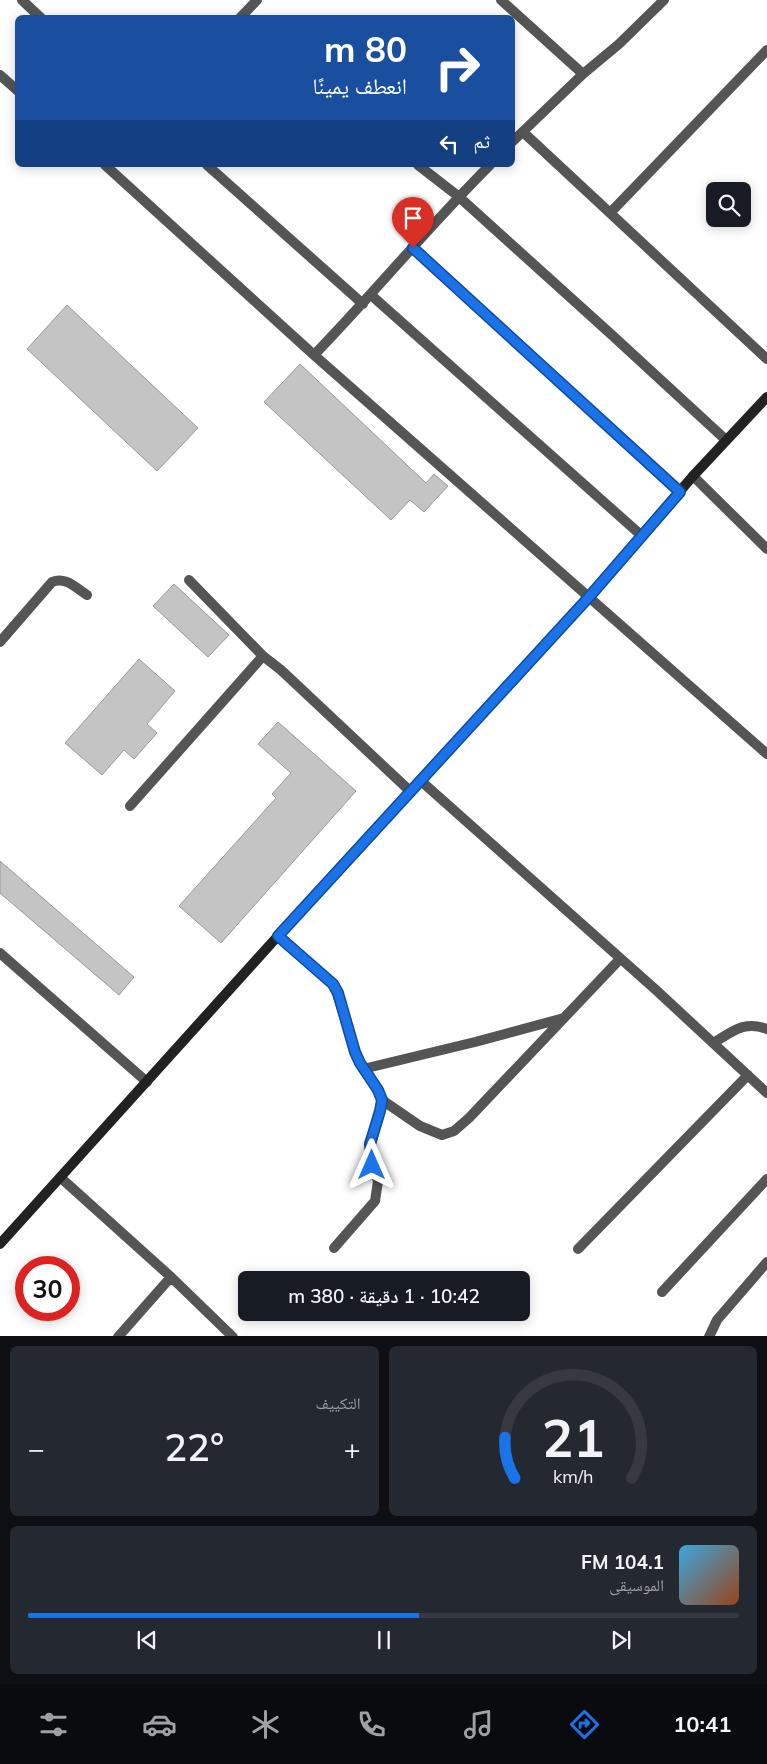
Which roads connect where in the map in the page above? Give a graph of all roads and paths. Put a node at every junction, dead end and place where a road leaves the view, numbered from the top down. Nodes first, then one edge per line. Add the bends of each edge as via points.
1 (22, 0) edge
2 (257, 0) edge
3 (500, 0) edge
4 (664, 0) edge
5 (38, 15) edge
6 (244, 15) edge
7 (767, 50) edge
8 (583, 74) junction
9 (0, 75) edge
10 (15, 88) edge
11 (523, 132) junction
12 (515, 139) edge
13 (106, 167) edge
14 (209, 167) edge
15 (421, 167) edge
16 (488, 167) edge
17 (458, 196) junction
18 (610, 213) junction
19 (413, 248) junction
20 (371, 295) junction
21 (363, 304) junction
22 (314, 355) junction
23 (767, 359) edge
24 (767, 397) edge
25 (726, 440) junction
26 (693, 476) junction
27 (680, 492) junction
28 (642, 536) junction
29 (767, 550) edge
30 (189, 580) dead end
31 (87, 596) dead end
32 (589, 597) junction
33 (0, 642) edge
34 (264, 656) junction
35 (767, 754) edge
36 (421, 781) junction
37 (411, 792) junction
38 (130, 806) dead end
39 (278, 936) junction
40 (0, 953) edge
41 (620, 959) junction
42 (565, 1018) junction
43 (767, 1029) edge
44 (713, 1043) junction
45 (364, 1069) junction
46 (748, 1075) junction
47 (147, 1082) junction
48 (767, 1092) edge
49 (382, 1100) junction
50 (61, 1178) junction
51 (767, 1179) edge
52 (0, 1244) edge
53 (334, 1248) dead end
54 (578, 1249) dead end
55 (767, 1262) edge
56 (171, 1277) junction
57 (662, 1292) dead end
58 (118, 1336) edge
59 (233, 1336) edge
60 (709, 1336) edge

1 - 5 street
2 - 6 street
3 - 8 street
4 - 8 street
7 - 18 street
8 - 11 street
9 - 10 street
11 - 12 street
11 - 18 street
13 - 22 street
14 - 21 street
15 - 17 street
16 - 17 street
17 - 19 street
17 - 25 street
18 - 23 street
19 - 20 street
19 - 27 street
20 - 21 street
20 - 28 street
21 - 22 street
22 - 32 street
24 - 25 main road
25 - 26 main road
26 - 27 main road
26 - 29 street
27 - 28 main road
28 - 32 main road
30 - 34 street
31 - 33 street via 65,581 58,579 52,582
32 - 35 street
32 - 36 main road
34 - 37 street
34 - 38 street
36 - 37 main road
36 - 41 street
37 - 39 main road
39 - 45 street via 333,984 355,1052
39 - 47 main road
40 - 47 street
41 - 42 street
41 - 44 street
42 - 45 street
42 - 49 street via 454,1131 442,1135 420,1126
43 - 44 street via 757,1025 741,1026
44 - 46 street
45 - 49 street
46 - 48 street
46 - 54 street
47 - 50 main road
49 - 53 street via 370,1144 372,1165 378,1180 375,1201
50 - 52 main road
50 - 56 street
51 - 57 street
55 - 60 street via 717,1320
56 - 58 street
56 - 59 street

